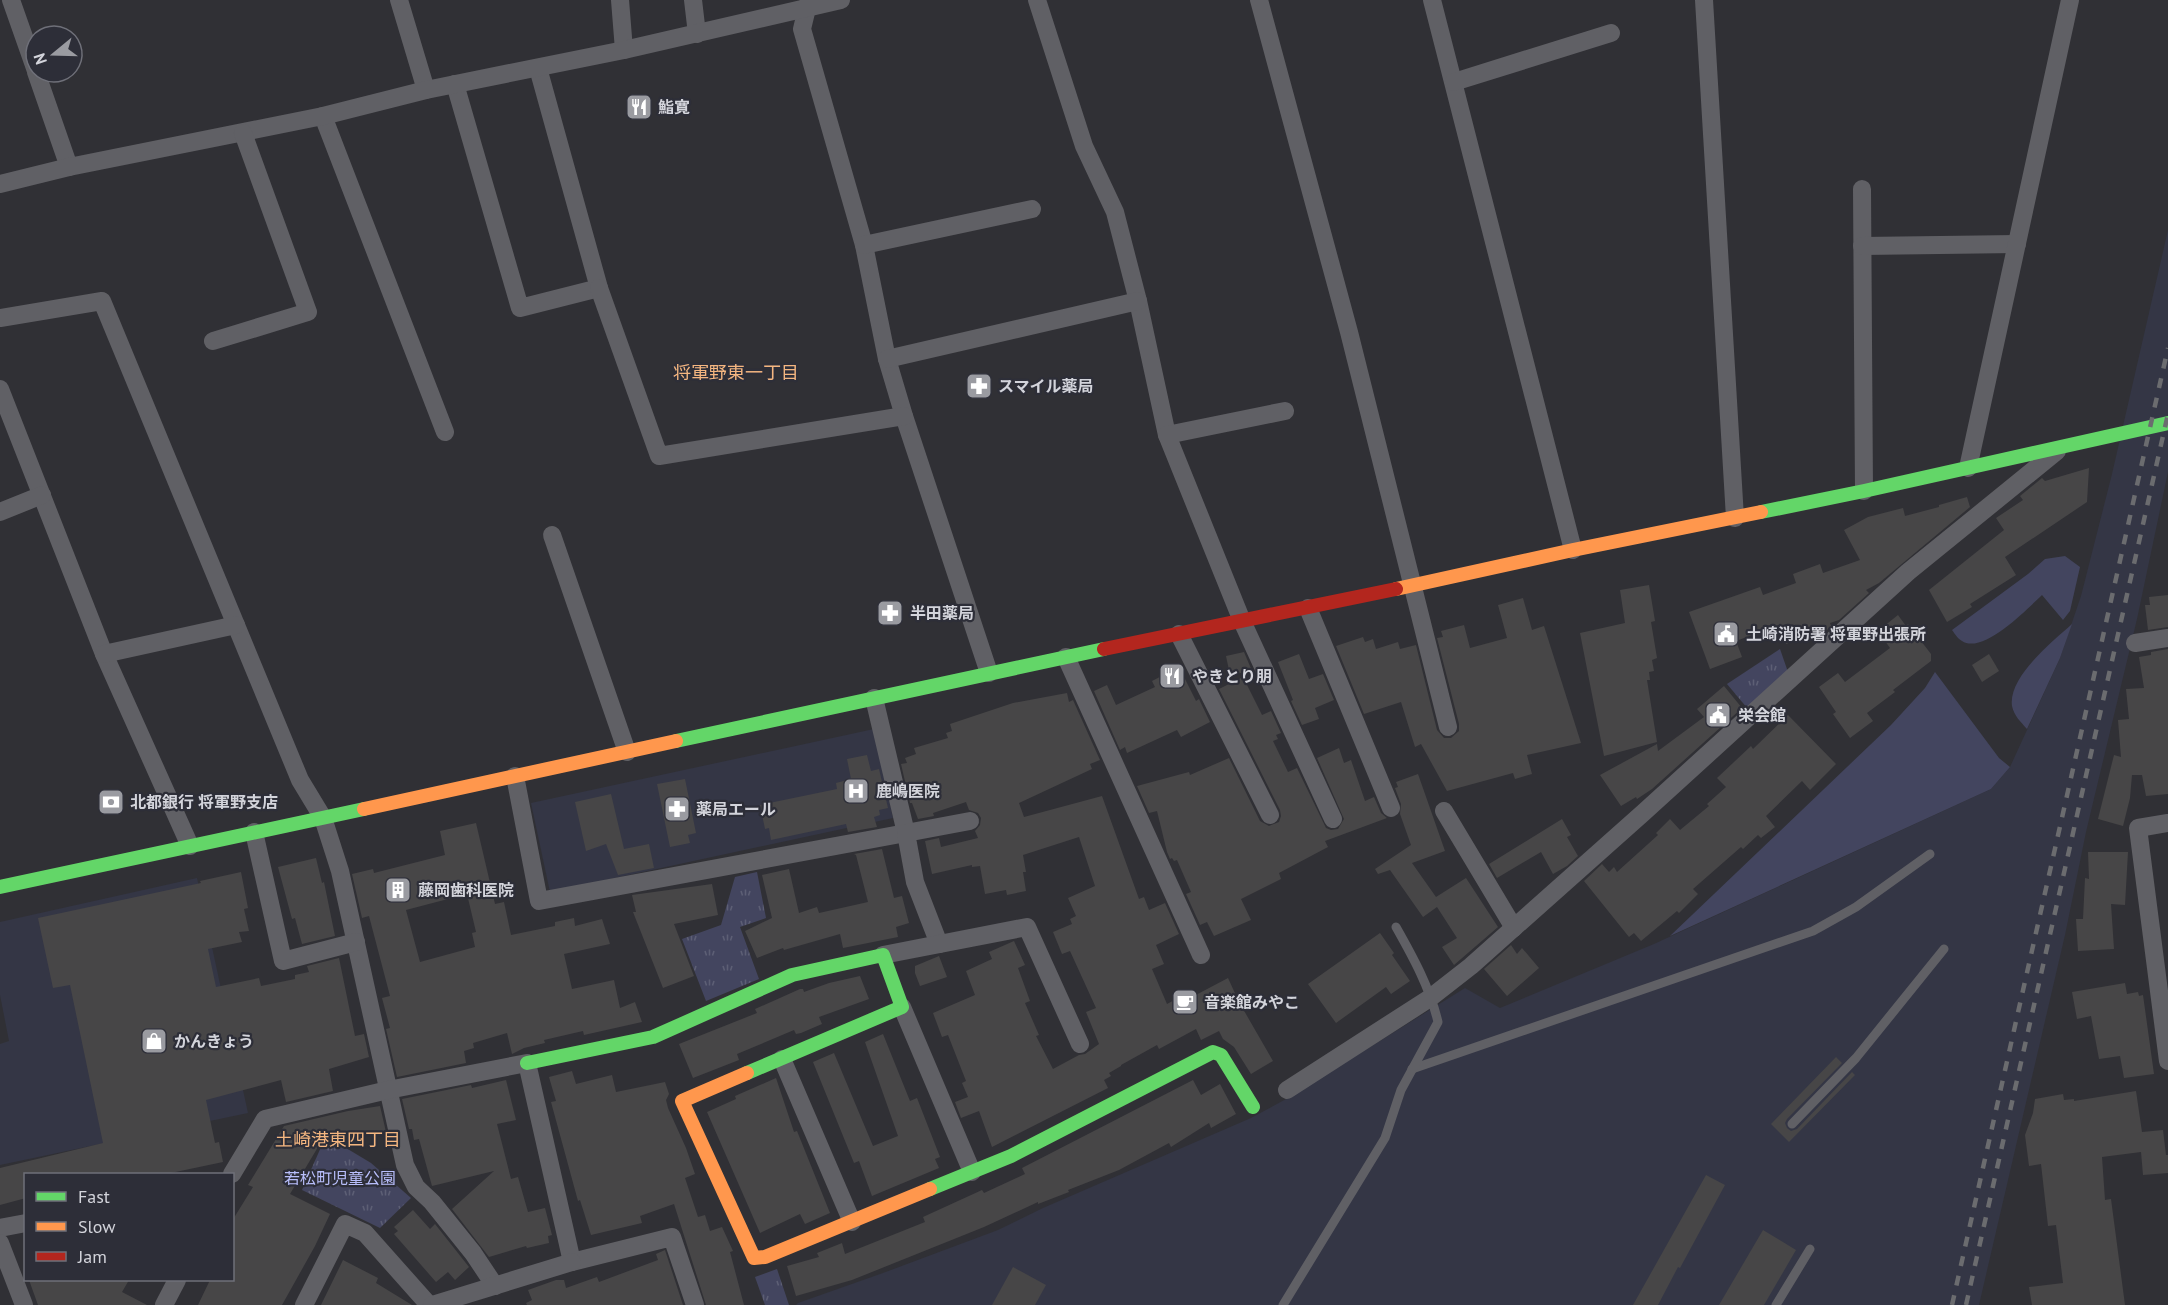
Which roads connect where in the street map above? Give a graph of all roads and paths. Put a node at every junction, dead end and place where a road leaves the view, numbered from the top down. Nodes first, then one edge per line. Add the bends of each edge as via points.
1 (11, 0) edge
2 (399, 0) edge
3 (620, 0) edge
4 (693, 0) edge
5 (841, 0) edge
6 (1037, 0) edge
7 (1259, 0) edge
8 (1432, 0) edge
9 (1704, 0) edge
10 (2070, 0) edge
11 (807, 3) edge
12 (1611, 33) dead end
13 (697, 34) junction
14 (24, 37) edge
15 (624, 50) junction
16 (538, 68) junction
17 (1454, 82) junction
18 (40, 84) edge
19 (455, 84) junction
20 (426, 90) junction
21 (323, 116) junction
22 (243, 133) junction
23 (69, 167) junction
24 (0, 184) edge
25 (1862, 189) dead end
26 (1032, 208) dead end
27 (2017, 244) junction
28 (864, 245) junction
29 (1862, 246) junction
30 (599, 288) junction
31 (1138, 301) junction
32 (0, 318) edge
33 (213, 341) dead end
34 (887, 359) junction
35 (0, 389) edge
36 (1285, 411) dead end
37 (904, 416) junction
38 (2168, 423) edge
39 (445, 432) dead end
40 (1167, 435) junction
41 (2061, 448) junction
42 (1968, 468) junction
43 (1864, 491) junction
44 (42, 495) junction
45 (0, 512) edge
46 (1736, 518) junction
47 (552, 535) dead end
48 (1573, 550) junction
49 (1413, 586) junction
50 (1308, 608) junction
51 (1242, 621) junction
52 (236, 625) junction
53 (1179, 634) junction
54 (2168, 638) edge
55 (2135, 643) dead end
56 (104, 654) junction
57 (1066, 657) junction
58 (989, 673) junction
59 (874, 698) junction
60 (1448, 727) dead end
61 (627, 752) junction
62 (515, 776) junction
63 (1391, 808) dead end
64 (1444, 811) dead end
65 (1270, 815) dead end
66 (322, 818) junction
67 (1333, 819) dead end
68 (970, 821) dead end
69 (2168, 823) edge
70 (254, 832) junction
71 (906, 833) junction
72 (190, 846) junction
73 (1930, 854) dead end
74 (0, 887) edge
75 (1396, 927) dead end
76 (1514, 928) junction
77 (356, 942) junction
78 (939, 944) junction
79 (1944, 949) dead end
80 (883, 955) junction
81 (1200, 955) dead end
82 (1430, 998) junction
83 (902, 1007) junction
84 (1080, 1044) dead end
85 (782, 1059) junction
86 (2168, 1061) edge
87 (528, 1063) junction
88 (1412, 1069) junction
89 (388, 1090) junction
90 (1287, 1090) dead end
91 (1252, 1107) dead end
92 (1791, 1124) dead end
93 (972, 1172) junction
94 (233, 1173) edge
95 (852, 1222) junction
96 (24, 1223) edge
97 (0, 1228) edge
98 (0, 1243) edge
99 (1810, 1249) dead end
100 (572, 1262) junction
101 (176, 1281) edge
102 (495, 1286) junction
103 (24, 1305) edge
104 (164, 1305) edge
105 (304, 1305) edge
106 (430, 1305) edge
107 (695, 1305) edge
108 (1283, 1305) edge
109 (1776, 1305) edge

1 - 14 street
2 - 20 street
3 - 15 street
4 - 13 street
5 - 11 street
6 - 31 street via 1084,146 1115,212
7 - 49 street
8 - 17 street
9 - 46 street
10 - 27 street
11 - 13 street
11 - 28 street via 802,29
12 - 17 street
13 - 15 street
15 - 16 street
16 - 19 street
16 - 30 street
17 - 48 street
18 - 23 street
19 - 20 street
19 - 30 street via 520,308
20 - 21 street
21 - 22 street
21 - 39 street
22 - 23 street
22 - 33 street via 308,312
23 - 24 street
25 - 29 street
26 - 28 street
27 - 29 street
27 - 42 street
28 - 34 street
29 - 43 street
30 - 37 street via 659,456
31 - 34 street
31 - 40 street
32 - 52 street via 102,300
34 - 37 street
35 - 44 street
36 - 40 street
37 - 58 street
38 - 41 street
40 - 51 street
41 - 42 street
41 - 76 street via 1908,572
42 - 43 street
43 - 46 street
44 - 45 street
44 - 56 street
46 - 48 street
47 - 61 street
48 - 49 street
49 - 50 street
49 - 60 street
50 - 51 street
50 - 63 street
51 - 53 street
51 - 67 street
52 - 56 street
52 - 66 street via 300,780
53 - 57 street
53 - 65 street
54 - 55 street
56 - 72 street
57 - 58 street
57 - 81 street
58 - 59 street
59 - 61 street
59 - 71 street
61 - 62 street
62 - 66 street
62 - 71 street via 539,902
64 - 76 street
66 - 70 street
66 - 77 street via 340,871
68 - 71 street
69 - 86 street via 2138,828
70 - 72 street
70 - 77 street via 283,962
71 - 78 street via 915,882
72 - 74 street
73 - 88 lane via 1856,907 1813,931
75 - 82 lane
76 - 82 street
77 - 89 street
78 - 80 street
78 - 84 street via 1027,927
79 - 92 lane via 1856,1058
80 - 83 street
80 - 87 street via 792,975 653,1037
82 - 88 lane via 1438,1022
82 - 90 street
83 - 85 street
83 - 93 street
85 - 95 street
85 - 95 street via 682,1101 754,1258
87 - 89 street
87 - 100 street
88 - 108 lane via 1385,1138
89 - 94 street via 265,1119
89 - 102 street via 405,1164 416,1187 473,1253
91 - 93 street via 1221,1055 1213,1052 1011,1156
93 - 95 street
96 - 97 street
98 - 103 street
99 - 109 lane
100 - 102 street
100 - 107 street via 672,1238
101 - 104 street
102 - 106 street
105 - 106 street via 345,1224 365,1233

